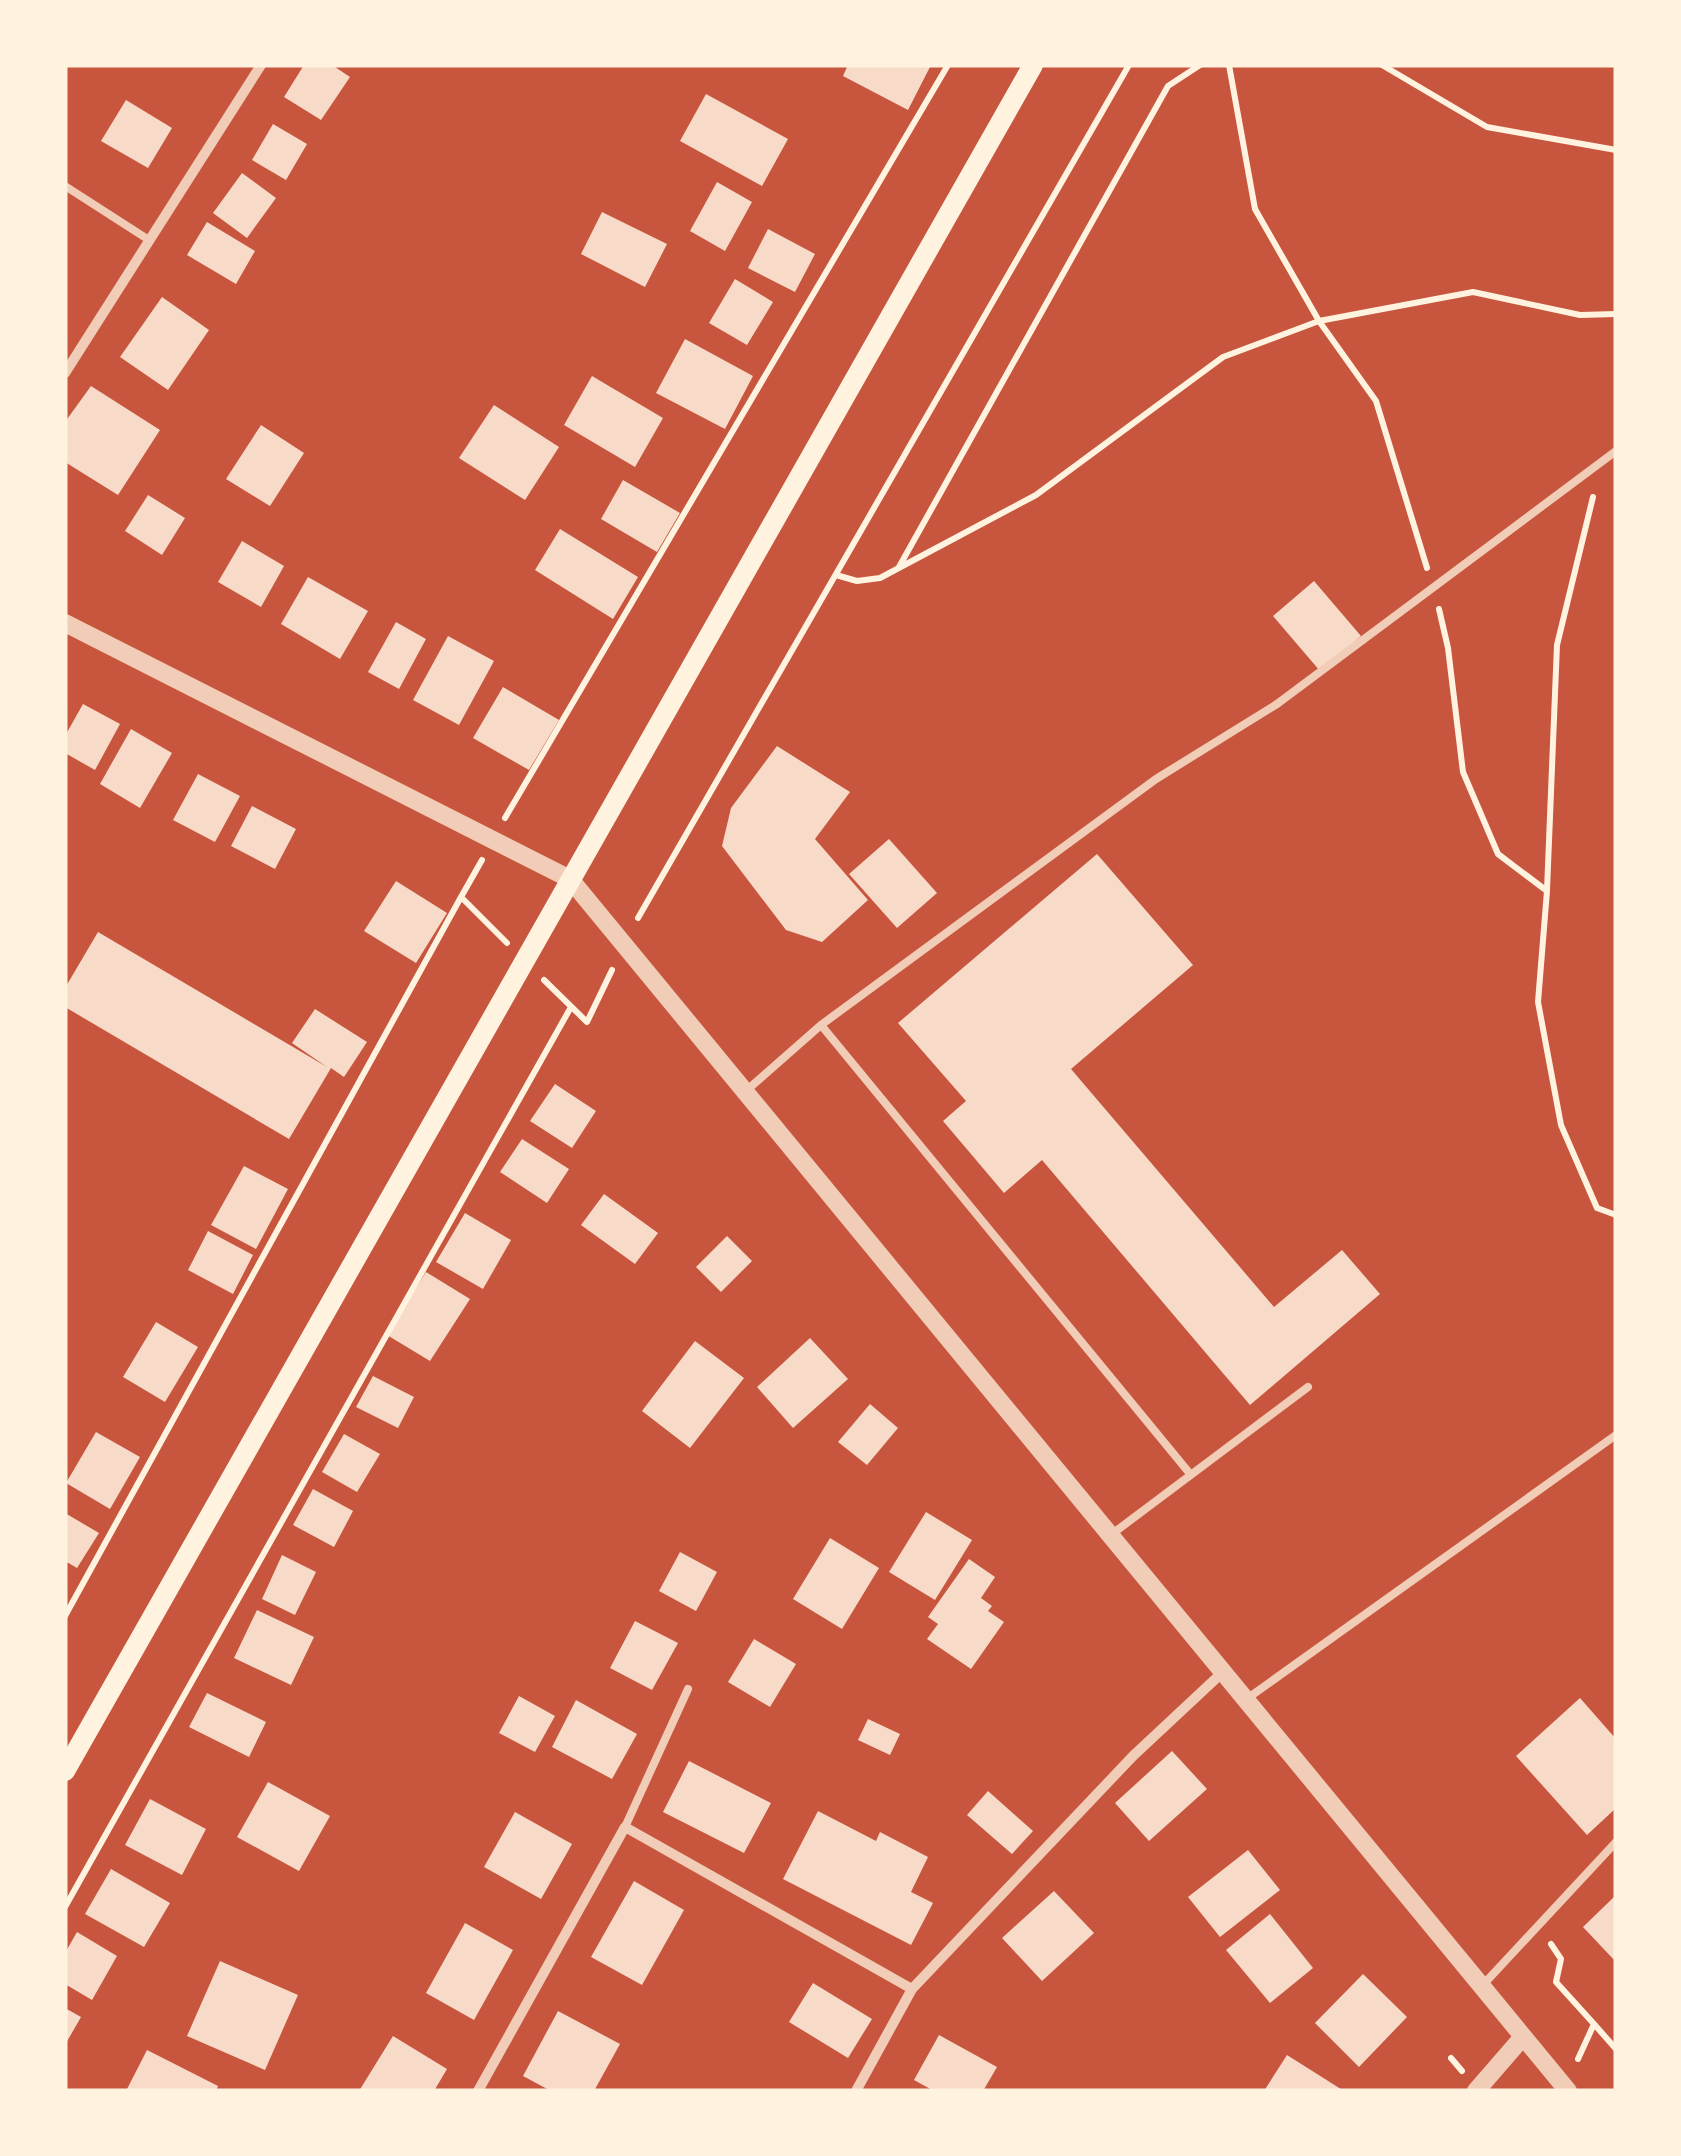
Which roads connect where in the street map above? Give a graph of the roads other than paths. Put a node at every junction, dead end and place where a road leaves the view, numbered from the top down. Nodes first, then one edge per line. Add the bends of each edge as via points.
1 (261, 65) edge
2 (1033, 65) edge
3 (65, 186) edge
4 (149, 240) junction
5 (65, 373) edge
6 (1616, 451) edge
7 (65, 623) edge
8 (570, 879) junction
9 (821, 1025) junction
10 (747, 1090) junction
11 (1308, 1387) dead end
12 (1616, 1434) edge
13 (1191, 1475) junction
14 (1112, 1534) junction
15 (1225, 1670) junction
16 (688, 1689) dead end
17 (1248, 1698) junction
18 (65, 1771) edge
19 (625, 1827) junction
20 (1616, 1842) edge
21 (1481, 1987) junction
22 (912, 1989) junction
23 (1522, 2038) junction
24 (1567, 2089) edge
25 (478, 2091) edge
26 (856, 2091) edge
27 (1476, 2091) edge

1 - 4 street
2 - 8 main road
3 - 4 lane
4 - 5 street
6 - 9 lane via 1277,704 1156,778
7 - 8 street
8 - 10 street
8 - 18 main road
9 - 10 lane
9 - 13 lane
10 - 14 street
11 - 13 lane
12 - 17 lane
13 - 14 lane
14 - 15 street
15 - 17 street
15 - 22 street via 1133,1756
16 - 19 lane
17 - 21 street
19 - 22 street
19 - 25 street
20 - 21 lane
21 - 23 street
22 - 26 street
23 - 24 street
23 - 27 street

